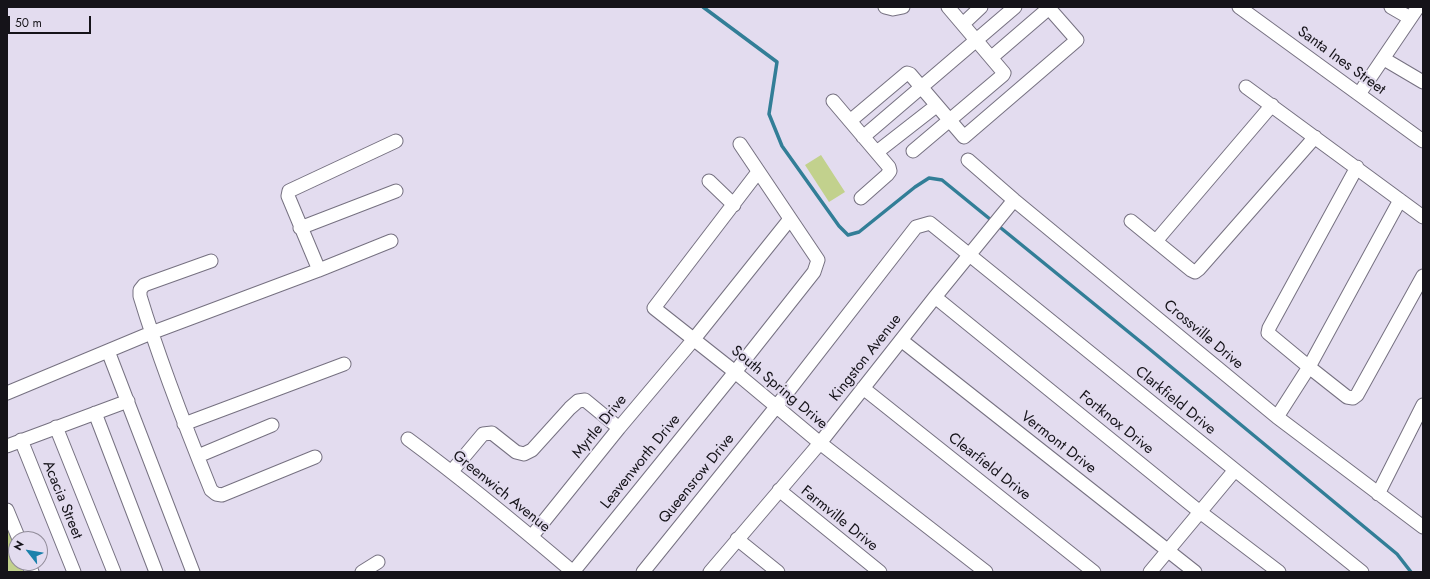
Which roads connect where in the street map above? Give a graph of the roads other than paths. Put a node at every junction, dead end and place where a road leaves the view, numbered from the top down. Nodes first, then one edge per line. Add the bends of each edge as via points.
1 (885, 7) edge
2 (903, 7) edge
3 (948, 7) edge
4 (981, 7) edge
5 (1015, 7) edge
6 (1239, 7) edge
7 (1391, 7) edge
8 (1418, 7) edge
9 (1048, 8) edge
10 (1410, 18) junction
11 (962, 24) junction
12 (978, 40) junction
13 (992, 57) junction
14 (1384, 59) junction
15 (1423, 82) edge
16 (921, 87) junction
17 (1246, 87) dead end
18 (1359, 94) junction
19 (833, 101) dead end
20 (1272, 105) junction
21 (936, 106) junction
22 (850, 121) junction
23 (950, 121) junction
24 (863, 137) junction
25 (1315, 137) junction
26 (396, 141) dead end
27 (1423, 141) edge
28 (740, 144) dead end
29 (913, 151) dead end
30 (876, 152) junction
31 (968, 160) dead end
32 (1357, 167) junction
33 (758, 172) junction
34 (709, 181) dead end
35 (396, 191) dead end
36 (861, 198) dead end
37 (1014, 200) junction
38 (1400, 200) junction
39 (734, 204) junction
40 (1423, 216) edge
41 (790, 219) junction
42 (1131, 221) dead end
43 (300, 228) junction
44 (391, 241) dead end
45 (1156, 241) junction
46 (969, 254) junction
47 (211, 261) dead end
48 (319, 270) junction
49 (1423, 276) edge
50 (935, 297) junction
51 (151, 333) junction
52 (694, 339) junction
53 (901, 340) junction
54 (108, 351) junction
55 (344, 364) dead end
56 (1309, 367) junction
57 (735, 372) junction
58 (863, 388) junction
59 (7, 392) edge
60 (128, 401) junction
61 (1423, 405) edge
62 (776, 407) junction
63 (94, 413) junction
64 (1277, 417) junction
65 (184, 424) junction
66 (272, 425) dead end
67 (56, 427) junction
68 (619, 428) junction
69 (408, 439) dead end
70 (21, 440) junction
71 (820, 443) junction
72 (7, 446) edge
73 (198, 456) junction
74 (315, 457) dead end
75 (1234, 470) junction
76 (452, 472) junction
77 (779, 490) junction
78 (1378, 494) junction
79 (7, 510) edge
80 (1200, 512) junction
81 (1423, 527) edge
82 (16, 531) edge
83 (532, 536) junction
84 (737, 539) junction
85 (1168, 550) junction
86 (378, 562) dead end
87 (74, 572) edge
88 (114, 572) edge
89 (156, 572) edge
90 (193, 572) edge
91 (362, 572) edge
92 (573, 572) edge
93 (643, 572) edge
94 (710, 572) edge
95 (778, 572) edge
96 (880, 572) edge
97 (986, 572) edge
98 (1094, 572) edge
99 (1150, 572) edge
100 (1195, 572) edge
101 (1279, 572) edge
102 (1362, 572) edge

1 - 2 street
3 - 11 street
4 - 11 street
5 - 12 street
6 - 18 street, Santa Ines Street
7 - 10 street
8 - 10 street
9 - 13 street
9 - 23 street via 1076,40 964,137
10 - 14 street
11 - 12 street
12 - 13 street
12 - 16 street
13 - 23 street via 1004,70 1003,75
14 - 15 street
14 - 18 street
16 - 21 street
16 - 22 street via 910,74 905,74
16 - 24 street
17 - 20 street
18 - 27 street, Santa Ines Street
19 - 22 street
20 - 25 street
20 - 45 street
21 - 23 street
21 - 30 street
22 - 24 street
23 - 29 street
24 - 30 street
25 - 32 street
25 - 45 street via 1195,272
26 - 43 street via 289,190 288,196
28 - 33 street
30 - 36 street via 890,170
31 - 37 street, Crossville Drive
32 - 38 street
32 - 56 street via 1269,328 1268,333 1271,336
33 - 39 street, South Spring Drive
33 - 41 street
34 - 39 street
35 - 43 street
37 - 46 street, Kingston Avenue
37 - 64 street, Crossville Drive
38 - 40 street
38 - 56 street
39 - 52 street, South Spring Drive via 654,308
41 - 52 street, Myrtle Drive
41 - 57 street, Leavenworth Drive via 818,260 814,272
42 - 45 street
43 - 48 street
44 - 48 street
46 - 50 street, Kingston Avenue
46 - 62 street, Clarkfield Drive via 930,223 916,227
46 - 75 street, Clarkfield Drive
47 - 51 street via 144,285 140,290 140,296
48 - 51 street
49 - 56 street via 1358,395 1353,398 1347,397
50 - 53 street, Kingston Avenue
50 - 80 street, Fortknox Drive
51 - 54 street
51 - 65 street
52 - 57 street, South Spring Drive
52 - 68 street, Myrtle Drive
53 - 58 street, Kingston Avenue
53 - 85 street, Vermont Drive
54 - 59 street
54 - 60 street
55 - 65 street
56 - 64 street
57 - 62 street, South Spring Drive
57 - 92 street, Leavenworth Drive
58 - 71 street, Kingston Avenue
58 - 98 street, Clearfield Drive
60 - 63 street
60 - 90 street
61 - 78 street
62 - 71 street, South Spring Drive
62 - 93 street, Queensrow Drive
63 - 67 street
63 - 89 street
64 - 78 street, Crossville Drive
65 - 73 street
66 - 73 street
67 - 70 street
67 - 88 street
68 - 76 street via 585,400 578,401 532,450 524,454 516,452 492,433 483,434
68 - 83 street, Myrtle Drive
69 - 76 street, Greenwich Avenue
70 - 72 street
70 - 87 street, Acacia Street
71 - 77 street, Kingston Avenue
71 - 97 street, South Spring Drive
73 - 74 street via 211,490 222,495
75 - 80 street
75 - 102 street, Clarkfield Drive
76 - 83 street, Greenwich Avenue
77 - 84 street, Kingston Avenue
77 - 96 street, Farmville Drive
78 - 81 street, Crossville Drive
79 - 82 street
80 - 85 street
80 - 101 street, Fortknox Drive
83 - 92 street, Greenwich Avenue
84 - 94 street, Kingston Avenue
84 - 95 street
85 - 99 street
85 - 100 street, Vermont Drive
86 - 91 street

